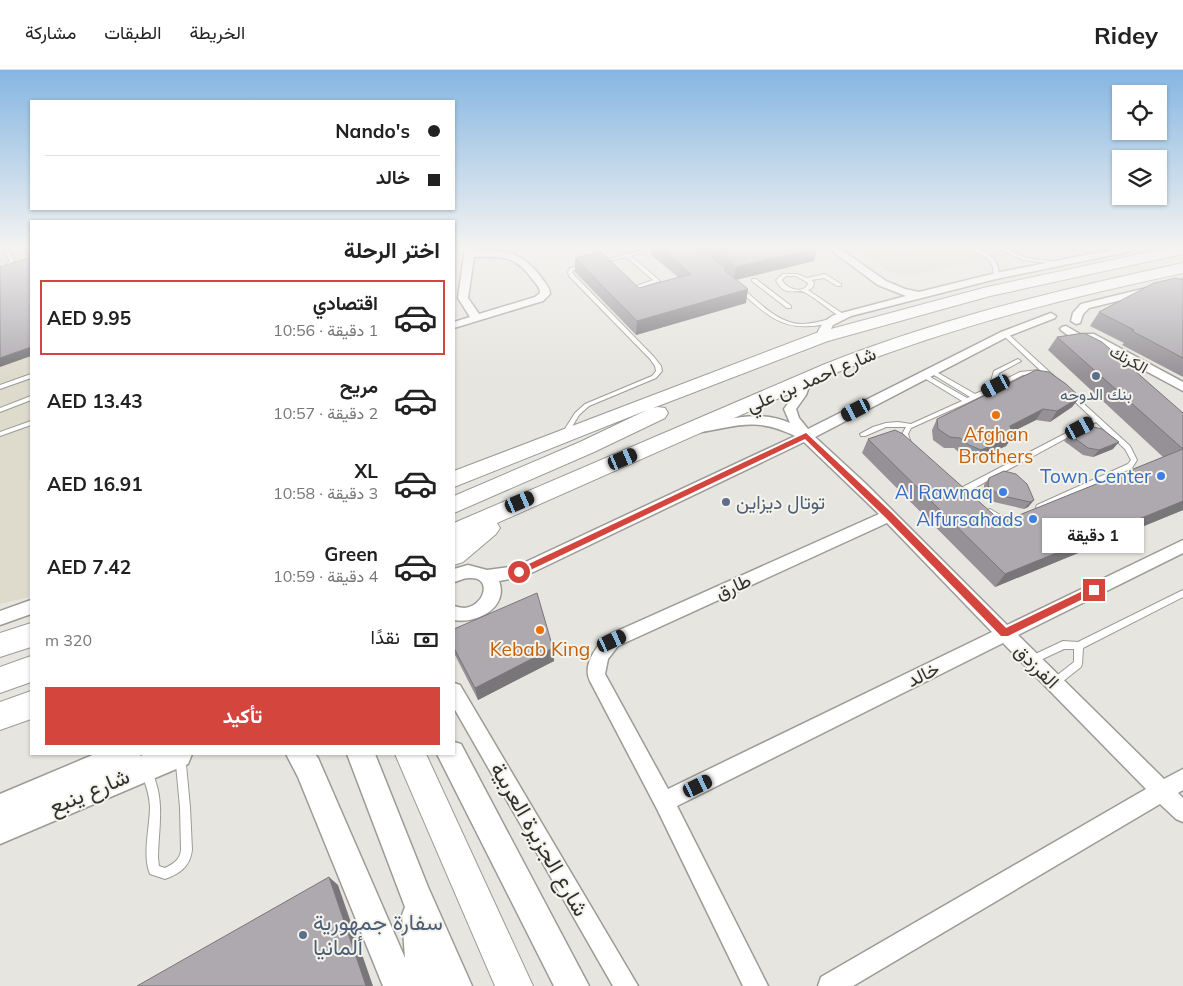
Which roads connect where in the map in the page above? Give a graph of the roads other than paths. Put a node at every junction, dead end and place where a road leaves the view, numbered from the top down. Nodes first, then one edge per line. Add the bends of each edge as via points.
1 (464, 291) edge
2 (545, 291) edge
3 (588, 291) edge
4 (742, 291) edge
5 (768, 291) edge
6 (806, 291) edge
7 (888, 291) edge
8 (898, 291) edge
9 (935, 291) edge
10 (993, 291) edge
11 (1083, 291) edge
12 (1101, 291) edge
13 (1147, 291) edge
14 (922, 294) junction
15 (1072, 294) junction
16 (888, 302) junction
17 (789, 307) dead end
18 (841, 315) junction
19 (471, 320) junction
20 (1068, 323) junction
21 (455, 325) edge
22 (1020, 328) junction
23 (826, 329) junction
24 (455, 333) edge
25 (1005, 334) junction
26 (1018, 361) dead end
27 (1111, 362) edge
28 (1046, 371) junction
29 (927, 373) junction
30 (30, 376) edge
31 (805, 380) junction
32 (1059, 383) edge
33 (996, 386) junction
34 (0, 387) edge
35 (1183, 387) edge
36 (1065, 389) edge
37 (680, 390) junction
38 (975, 397) junction
39 (30, 398) edge
40 (966, 401) junction
41 (0, 410) edge
42 (1097, 419) junction
43 (30, 426) edge
44 (911, 426) junction
45 (692, 430) junction
46 (0, 434) edge
47 (863, 434) dead end
48 (564, 435) junction
49 (806, 436) junction
50 (918, 452) edge
51 (457, 477) edge
52 (956, 484) edge
53 (964, 490) junction
54 (971, 496) edge
55 (520, 502) junction
56 (455, 505) edge
57 (985, 508) edge
58 (1033, 510) edge
59 (1024, 515) edge
60 (889, 516) junction
61 (455, 533) edge
62 (1183, 546) edge
63 (455, 554) edge
64 (519, 572) junction
65 (455, 576) edge
66 (487, 576) junction
67 (1183, 593) edge
68 (493, 596) junction
69 (30, 607) edge
70 (457, 617) edge
71 (0, 618) edge
72 (1005, 633) junction
73 (30, 634) edge
74 (0, 645) edge
75 (1079, 646) junction
76 (1032, 660) junction
77 (30, 669) edge
78 (0, 680) edge
79 (1054, 683) junction
80 (30, 692) edge
81 (455, 693) edge
82 (0, 702) edge
83 (30, 705) edge
84 (0, 716) edge
85 (173, 755) edge
86 (179, 755) edge
87 (301, 755) edge
88 (362, 755) edge
89 (410, 755) edge
90 (453, 755) edge
91 (135, 761) edge
92 (1183, 779) edge
93 (1162, 791) junction
94 (664, 802) junction
95 (0, 809) edge
96 (1183, 812) edge
97 (0, 829) edge
98 (416, 895) junction
99 (400, 986) edge
100 (424, 986) edge
101 (455, 986) edge
102 (514, 986) edge
103 (572, 986) edge
104 (626, 986) edge
105 (756, 986) edge
106 (830, 986) edge

1 - 19 street via 463,298
2 - 19 street via 539,299
3 - 48 lane via 652,358 659,371 654,377 587,405
4 - 23 lane via 782,322
5 - 17 lane
6 - 18 lane
7 - 16 street
8 - 14 street
9 - 14 street, شارع احمد بن علي
10 - 23 main road, شارع احمد بن علي
11 - 15 main road, شارع احمد بن علي
12 - 15 main road
13 - 20 street via 1085,306
14 - 16 street, شارع احمد بن علي
15 - 31 main road, شارع احمد بن علي via 986,315 916,337
16 - 18 street, شارع احمد بن علي
18 - 23 street, شارع احمد بن علي
19 - 21 street
19 - 24 street
20 - 22 street
20 - 22 street via 1051,323 1051,316
20 - 27 street, الكرنك
20 - 35 street, الكرنك
22 - 25 street
23 - 37 main road, شارع احمد بن علي
25 - 28 lane
25 - 29 street
26 - 33 lane via 996,372
28 - 32 lane
28 - 33 lane via 1022,373
29 - 38 lane
29 - 40 lane
29 - 49 street
30 - 34 lane
31 - 45 main road, شارع احمد بن علي
31 - 49 street, الفرزدق via 800,395 790,408 792,417
33 - 38 lane
36 - 42 lane
37 - 48 main road, شارع احمد بن علي
37 - 56 main road via 647,419
38 - 40 lane
39 - 41 lane
40 - 44 lane
42 - 53 lane
42 - 58 lane via 1131,452 1133,463
43 - 46 lane
44 - 47 lane via 889,423
44 - 50 lane via 906,430 905,438
45 - 49 street, الفرزدق via 766,420
45 - 55 main road, شارع احمد بن علي
48 - 51 main road, شارع احمد بن علي
49 - 60 street, الفرزدق
49 - 64 street
52 - 53 lane
53 - 54 lane
55 - 61 main road, شارع احمد بن علي
55 - 63 main road
57 - 59 lane via 1006,520
60 - 72 street, الفرزدق
60 - 94 street, طارق via 612,641 600,656 596,675
62 - 72 street, خالد
64 - 66 street
64 - 68 street
65 - 66 street via 473,571
66 - 68 street via 492,582
67 - 75 lane
68 - 70 street via 483,609
69 - 71 street
72 - 76 street, الفرزدق
72 - 94 street, خالد
73 - 74 main road
75 - 76 lane via 1057,646
75 - 79 lane via 1078,664
76 - 79 street, الفرزدق
77 - 78 main road
79 - 93 street, الفرزدق
80 - 82 main road
81 - 104 street, شارع الجزيرة العربية
83 - 84 main road
85 - 91 main road, شارع ينبع
86 - 91 lane via 183,772 186,856 177,868 165,874 154,870 152,860 153,786
87 - 99 main road
88 - 98 main road
89 - 102 main road
90 - 103 main road, شارع الجزيرة العربية
91 - 95 main road, شارع ينبع
91 - 97 main road, شارع ينبع
92 - 93 street
93 - 96 street, الفرزدق
93 - 106 street
94 - 105 street
98 - 100 main road
98 - 101 main road

